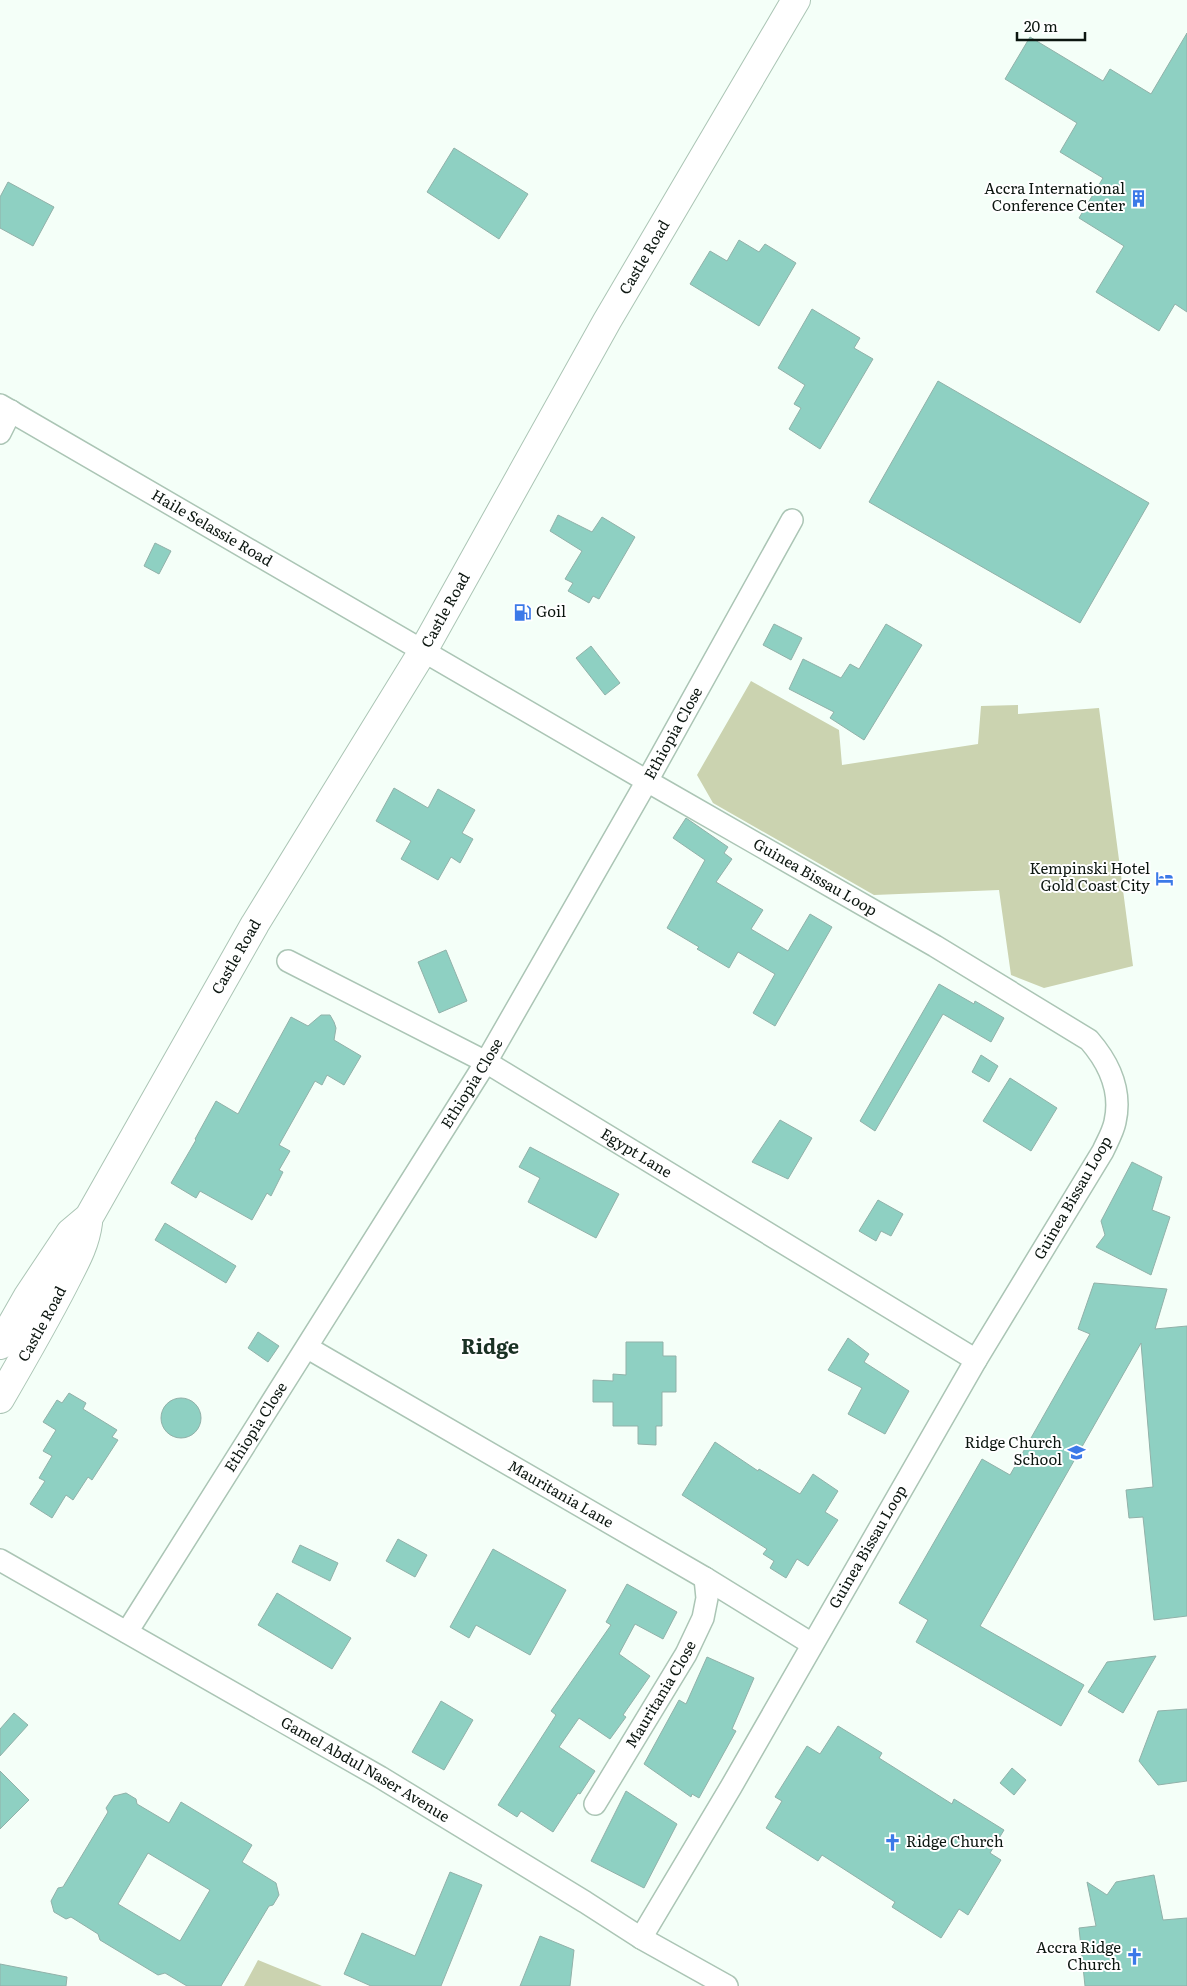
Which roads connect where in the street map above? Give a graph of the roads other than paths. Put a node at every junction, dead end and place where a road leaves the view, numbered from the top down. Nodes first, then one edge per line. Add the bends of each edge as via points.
1 (796, 0) edge
2 (6, 408) edge
3 (0, 433) edge
4 (792, 520) dead end
5 (423, 651) junction
6 (647, 781) junction
7 (288, 962) dead end
8 (486, 1062) junction
9 (89, 1217) junction
10 (0, 1345) edge
11 (308, 1348) junction
12 (976, 1360) junction
13 (0, 1399) edge
14 (0, 1560) edge
15 (705, 1578) junction
16 (127, 1632) junction
17 (812, 1644) junction
18 (595, 1804) dead end
19 (641, 1938) junction
20 (727, 1986) edge

1 - 5 main road, Castle Road via 607,321
2 - 3 street
2 - 5 street, Haile Selassie Road
4 - 6 street, Ethiopia Close
5 - 6 street, Guinea Bissau Loop
5 - 9 main road, Castle Road via 255,924
6 - 8 street, Ethiopia Close
6 - 12 street, Guinea Bissau Loop via 935,946 1088,1040 1102,1055 1117,1097 1115,1122 1106,1144
7 - 8 street, Egypt Lane
8 - 11 street, Ethiopia Close
8 - 12 street, Egypt Lane
9 - 10 main road, Castle Road via 70,1233
9 - 13 main road, Castle Road via 86,1239
11 - 15 street, Mauritania Lane
11 - 16 street, Ethiopia Close
12 - 17 street, Guinea Bissau Loop
14 - 16 street, Gamel Abdul Naser Avenue
15 - 17 street, Mauritania Lane
15 - 18 street, Mauritania Close via 707,1598 703,1618 686,1654
16 - 19 street, Gamel Abdul Naser Avenue via 380,1777
17 - 19 street, Guinea Bissau Loop
19 - 20 street, Gamel Abdul Naser Avenue

